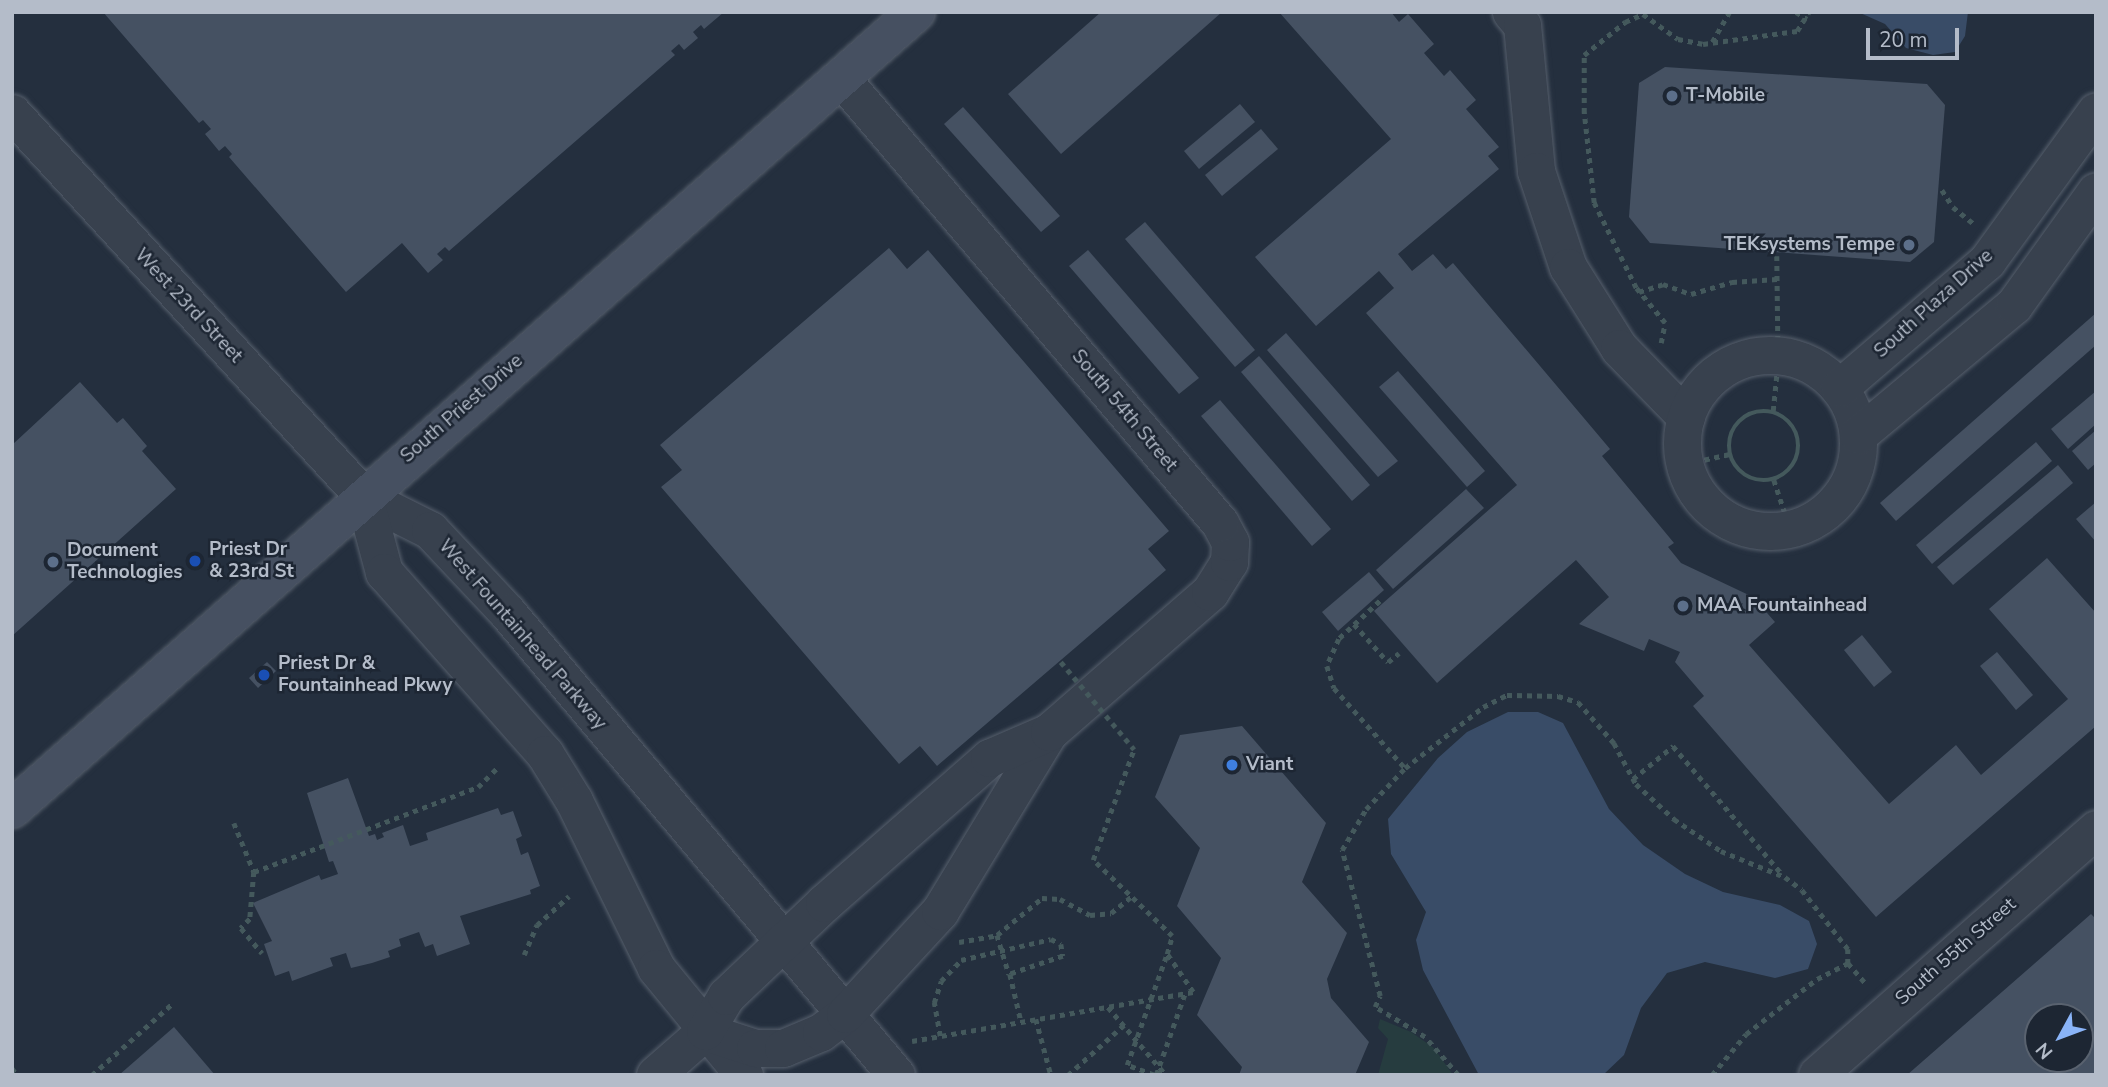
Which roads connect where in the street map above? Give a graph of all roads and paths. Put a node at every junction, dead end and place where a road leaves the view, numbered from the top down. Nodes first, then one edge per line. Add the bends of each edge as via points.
1 (916, 12) edge
2 (1511, 12) edge
3 (1729, 12) edge
4 (1796, 12) edge
5 (1809, 12) edge
6 (1643, 13) edge
7 (1807, 19) junction
8 (1711, 43) junction
9 (841, 78) junction
10 (2096, 111) edge
11 (12, 113) edge
12 (1942, 190) dead end
13 (2096, 191) edge
14 (1974, 224) dead end
15 (1777, 256) dead end
16 (1777, 279) junction
17 (1639, 292) junction
18 (1778, 342) dead end
19 (1670, 355) dead end
20 (1777, 371) dead end
21 (1839, 387) junction
22 (1773, 411) junction
23 (1686, 417) junction
24 (1858, 435) junction
25 (1730, 454) junction
26 (1685, 464) junction
27 (1774, 480) junction
28 (365, 497) junction
29 (1787, 519) dead end
30 (1380, 601) dead end
31 (1354, 624) junction
32 (1399, 653) dead end
33 (1061, 663) dead end
34 (1049, 732) junction
35 (499, 766) dead end
36 (1405, 768) junction
37 (1633, 779) junction
38 (12, 809) edge
39 (234, 823) dead end
40 (2096, 829) edge
41 (254, 872) junction
42 (1785, 877) junction
43 (569, 896) dead end
44 (1131, 897) junction
45 (997, 935) junction
46 (785, 943) junction
47 (948, 947) dead end
48 (1001, 949) junction
49 (262, 953) dead end
50 (1167, 954) junction
51 (524, 956) dead end
52 (1848, 963) junction
53 (1010, 974) junction
54 (1867, 985) dead end
55 (1185, 993) junction
56 (1150, 999) junction
57 (173, 1003) dead end
58 (1108, 1007) junction
59 (845, 1014) junction
60 (1036, 1019) junction
61 (1021, 1021) junction
62 (1124, 1025) junction
63 (705, 1031) junction
64 (940, 1036) junction
65 (1137, 1040) junction
66 (902, 1058) edge
67 (1159, 1066) junction
68 (12, 1068) edge
69 (18, 1075) edge
70 (92, 1075) edge
71 (655, 1075) edge
72 (744, 1075) edge
73 (1051, 1075) edge
74 (1068, 1075) edge
75 (1155, 1075) edge
76 (1166, 1075) edge
77 (1458, 1075) edge
78 (1712, 1075) edge
79 (1817, 1075) edge

1 - 9 main road, South Priest Drive
2 - 23 street via 1522,26 1536,171 1568,267 1619,348
3 - 8 path
4 - 7 path
5 - 7 path
6 - 8 path via 1678,39
6 - 17 path via 1584,55 1581,66 1594,203
7 - 8 path via 1797,31
9 - 28 main road, South Priest Drive
9 - 34 street, South 54th Street via 1220,523 1230,542 1229,562 1210,592
10 - 21 street, South Plaza Drive via 1987,261
11 - 28 street, West 23rd Street
12 - 14 path via 1953,207
13 - 24 street via 2014,305
15 - 16 path
16 - 17 path via 1732,282 1691,294 1663,284
16 - 18 path
17 - 19 path via 1665,323 1661,345
20 - 22 path
21 - 23 street via 1800,360 1753,357 1711,378
21 - 24 street via 1852,410
22 - 25 path via 1761,410 1739,420 1732,430
22 - 27 path via 1793,425 1800,447 1792,467
23 - 26 street
24 - 26 street via 1856,464 1845,490 1826,512 1790,530 1762,531 1721,516 1705,502
25 - 26 path
25 - 27 path via 1735,465 1752,479
27 - 29 path
28 - 38 main road, South Priest Drive
28 - 46 street, West Fountainhead Parkway via 429,530 507,612
28 - 63 street via 384,572 545,754 574,801 656,968
30 - 31 path
31 - 32 path via 1388,662
31 - 36 path via 1339,639 1327,666 1334,688
33 - 44 path, bridge via 1134,749 1093,860
34 - 46 street, South 54th Street via 989,758
34 - 59 street, South 54th Street via 940,911
35 - 41 path via 478,787
36 - 37 path via 1483,707 1507,695 1558,696 1578,702 1596,721
36 - 77 path via 1366,809 1342,850 1380,996 1375,1007 1425,1037
37 - 42 path via 1674,819 1721,851
37 - 42 path via 1673,746
39 - 41 path
40 - 79 street, South 55th Street
41 - 49 path via 250,919 241,928
42 - 52 path via 1802,890 1848,949
43 - 51 path via 537,925
44 - 45 path via 1111,913 1090,915 1060,899 1042,898
44 - 50 path via 1172,936
45 - 47 path
45 - 48 path
46 - 59 street, West Fountainhead Parkway
46 - 63 street, South 54th Street via 726,996
48 - 53 path
48 - 53 path via 1051,939 1061,944 1063,956 1053,963
48 - 64 path via 961,960 942,981 934,1003
50 - 55 path via 1193,992
50 - 56 path
52 - 54 path
52 - 78 path via 1817,979 1746,1034
53 - 61 path
55 - 56 path
55 - 67 path
56 - 58 path
56 - 65 path
57 - 70 path
58 - 60 path
58 - 62 path
59 - 63 street, South 54th Street via 815,1036 783,1048 755,1048
59 - 66 street, West Fountainhead Parkway
60 - 61 path
60 - 73 path
61 - 64 path
62 - 65 path
62 - 74 path
63 - 71 street
63 - 72 street
64 - 66 path
65 - 67 path
65 - 75 path via 1127,1065
67 - 75 path
67 - 76 path
68 - 69 path

